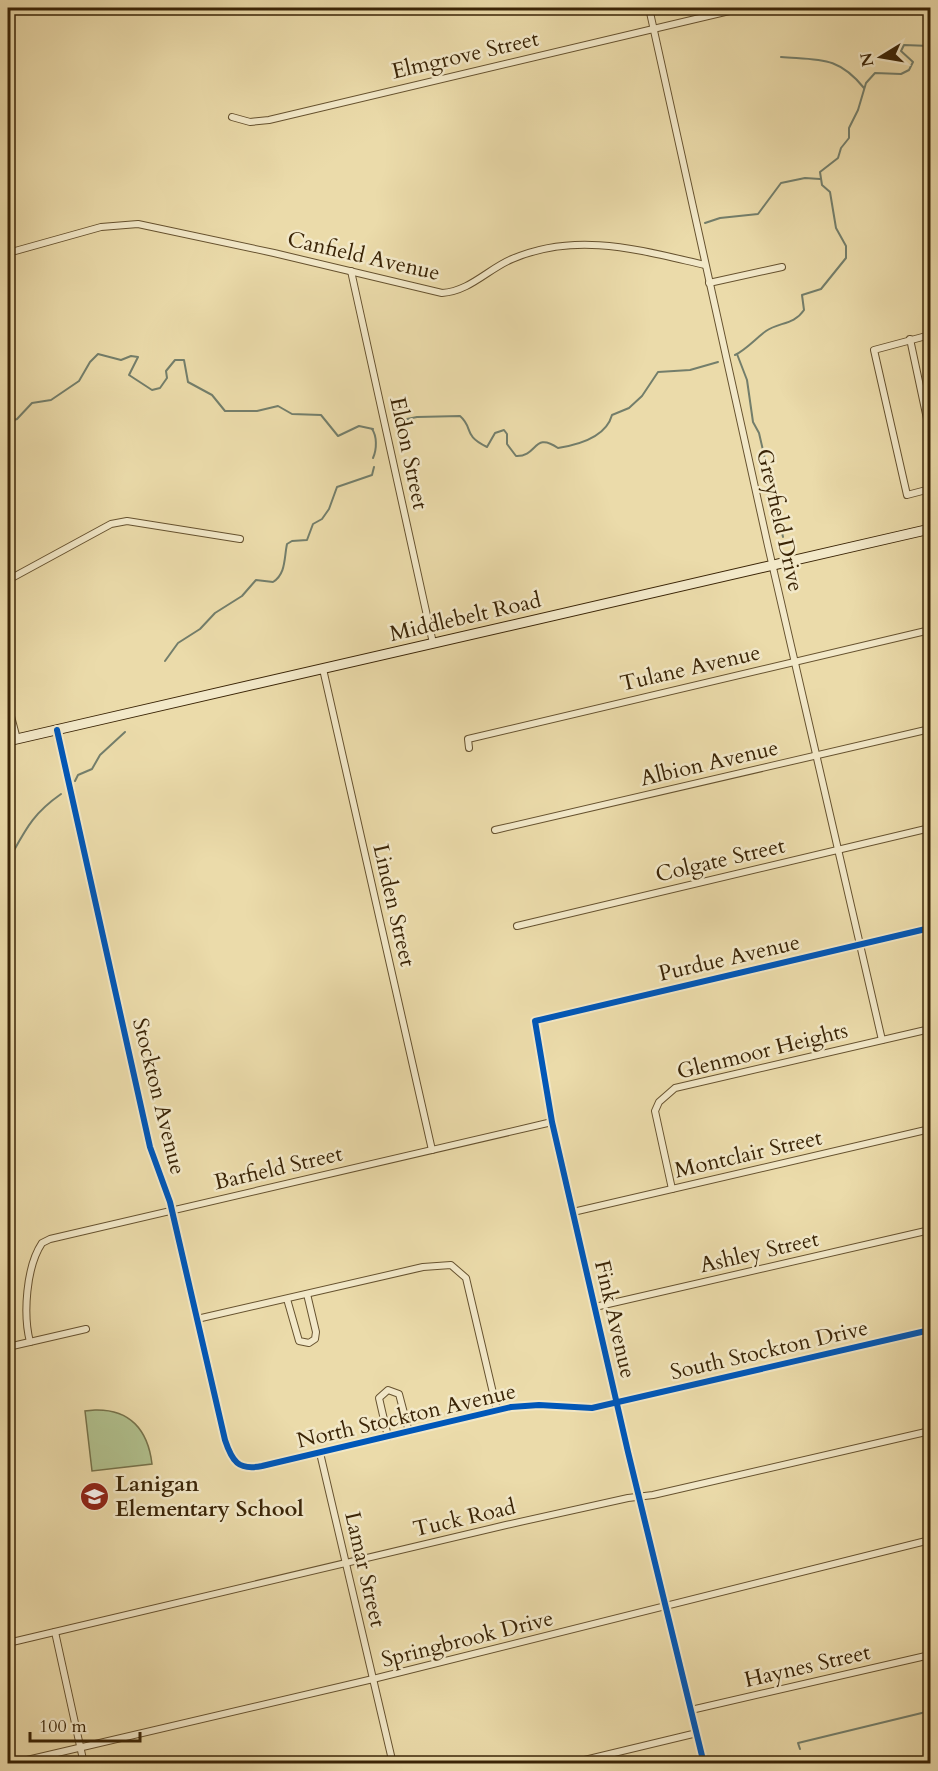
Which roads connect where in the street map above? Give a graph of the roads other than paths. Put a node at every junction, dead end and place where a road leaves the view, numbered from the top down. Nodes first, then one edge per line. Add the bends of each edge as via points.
1 (649, 8) edge
2 (742, 8) edge
3 (654, 28) junction
4 (232, 117) dead end
5 (8, 253) edge
6 (705, 266) junction
7 (782, 267) dead end
8 (351, 271) junction
9 (709, 283) junction
10 (930, 335) edge
11 (910, 339) junction
12 (930, 433) edge
13 (930, 489) edge
14 (930, 529) edge
15 (240, 539) dead end
16 (772, 565) junction
17 (8, 579) edge
18 (930, 630) edge
19 (433, 643) junction
20 (794, 661) junction
21 (323, 669) junction
22 (8, 705) edge
23 (930, 729) edge
24 (57, 730) junction
25 (12, 740) edge
26 (469, 748) dead end
27 (817, 755) junction
28 (930, 828) edge
29 (495, 830) dead end
30 (839, 850) junction
31 (517, 926) dead end
32 (930, 928) edge
33 (861, 944) junction
34 (535, 1021) joint
35 (930, 1029) edge
36 (882, 1040) junction
37 (552, 1122) junction
38 (930, 1130) edge
39 (432, 1150) junction
40 (672, 1189) junction
41 (172, 1211) junction
42 (573, 1212) junction
43 (930, 1230) edge
44 (307, 1294) junction
45 (287, 1299) junction
46 (595, 1307) junction
47 (197, 1319) junction
48 (86, 1329) dead end
49 (930, 1330) edge
50 (30, 1342) junction
51 (8, 1347) edge
52 (617, 1403) junction
53 (497, 1410) junction
54 (930, 1431) edge
55 (409, 1432) junction
56 (388, 1437) junction
57 (320, 1453) junction
58 (239, 1466) joint
59 (638, 1497) junction
60 (930, 1540) edge
61 (347, 1563) junction
62 (664, 1606) junction
63 (55, 1632) junction
64 (8, 1643) edge
65 (930, 1655) edge
66 (373, 1679) junction
67 (691, 1710) junction
68 (697, 1733) junction
69 (81, 1748) junction
70 (10, 1764) edge
71 (84, 1764) edge
72 (393, 1764) edge
73 (568, 1764) edge
74 (704, 1764) edge

1 - 3 street, Greyfield Drive
2 - 3 street, Elmgrove Street
3 - 4 street, Elmgrove Street via 269,120 250,122
3 - 6 street, Greyfield Drive
5 - 8 street, Canfield Avenue via 126,223
6 - 8 street, Canfield Avenue via 615,245 583,243 551,247 510,260 449,293 435,293
6 - 9 street, Greyfield Drive
7 - 9 street
8 - 19 street, Eldon Street
9 - 16 street, Greyfield Drive
10 - 11 street
11 - 12 street
11 - 13 street via 874,350 907,495
14 - 16 street, Middlebelt Road
15 - 17 street via 127,520 111,524
16 - 19 street, Middlebelt Road
16 - 20 street, Greyfield Drive
18 - 20 street, Tulane Avenue
19 - 21 street, Middlebelt Road
20 - 26 street, Tulane Avenue via 468,739
20 - 27 street, Greyfield Drive
21 - 24 street, Middlebelt Road
21 - 39 street, Linden Street
22 - 25 street
23 - 27 street, Albion Avenue
24 - 25 street, Middlebelt Road
24 - 41 street, Stockton Avenue via 150,1147
27 - 29 street, Albion Avenue
27 - 30 street, Greyfield Drive
28 - 30 street, Colgate Street
30 - 31 street, Colgate Street
30 - 33 street, Greyfield Drive
32 - 33 street, Purdue Avenue
33 - 34 street, Purdue Avenue
33 - 36 street, Greyfield Drive
34 - 37 street, Fink Avenue
35 - 36 street, Glenmoor Heights
36 - 40 street, Glenmoor Heights via 684,1085 667,1093 655,1111
37 - 39 street, Barfield Street
37 - 42 street, Fink Avenue
38 - 40 street, Montclair Street
39 - 41 street, Barfield Street
40 - 42 street, Montclair Street
41 - 47 street, Stockton Avenue
41 - 50 street, Barfield Street via 42,1243 33,1264 25,1311
42 - 46 street, Fink Avenue
43 - 46 street, Ashley Street
44 - 45 street
44 - 45 street via 316,1332 309,1343 299,1341 296,1335
44 - 53 street via 423,1267 451,1265 466,1278
45 - 47 street
46 - 52 street, Fink Avenue
47 - 58 street, Stockton Avenue via 225,1440 231,1459
48 - 50 street
49 - 52 street, South Stockton Drive
50 - 51 street
52 - 53 street, North Stockton Avenue via 592,1408 529,1405
52 - 59 street, Fink Avenue
53 - 55 street, North Stockton Avenue
54 - 59 street, Tuck Road
55 - 56 street, North Stockton Avenue
55 - 56 street, North Stockton Avenue via 399,1394 388,1390 380,1398
56 - 57 street, North Stockton Avenue
57 - 58 street, North Stockton Avenue via 250,1469
57 - 61 street, Lamar Street
59 - 61 street, Tuck Road
59 - 62 street, Fink Avenue
60 - 62 street, Springbrook Drive
61 - 63 street, Tuck Road
61 - 66 street, Lamar Street
62 - 66 street, Springbrook Drive
62 - 67 street, Fink Avenue
63 - 64 street, Tuck Road
63 - 69 street
65 - 67 street, Haynes Street
66 - 69 street, Springbrook Drive
66 - 72 street, Lamar Street
67 - 68 street, Fink Avenue
68 - 73 street
68 - 74 street, Fink Avenue
69 - 70 street, Springbrook Drive
69 - 71 street

